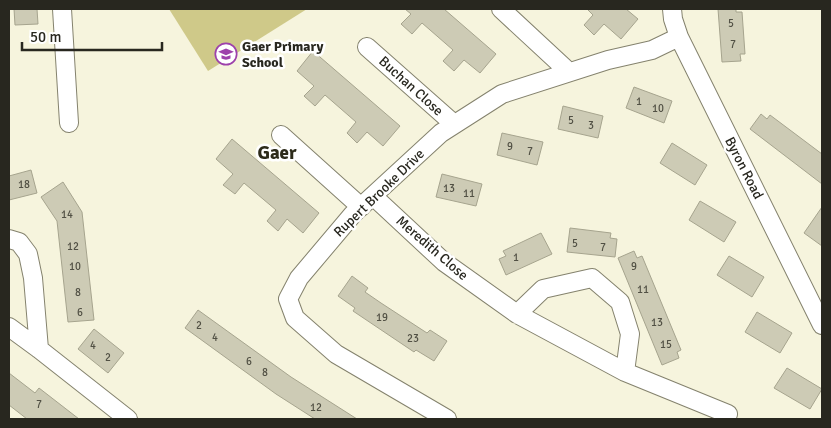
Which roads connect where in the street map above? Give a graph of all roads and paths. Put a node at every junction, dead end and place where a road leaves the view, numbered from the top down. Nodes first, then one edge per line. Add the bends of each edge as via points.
1 (62, 9) edge
2 (501, 9) edge
3 (672, 9) edge
4 (679, 38) junction
5 (367, 47) dead end
6 (569, 72) junction
7 (69, 123) dead end
8 (454, 124) junction
9 (281, 136) dead end
10 (367, 202) junction
11 (9, 239) edge
12 (517, 314) junction
13 (822, 325) edge
14 (9, 327) edge
15 (39, 349) junction
16 (625, 372) junction
17 (728, 414) dead end
18 (128, 419) edge
19 (447, 419) edge

1 - 7 street
2 - 6 street
3 - 4 street, Byron Road
4 - 6 street, Rupert Brooke Drive via 646,51
4 - 13 street, Byron Road
5 - 8 street, Buchan Close
6 - 8 street, Rupert Brooke Drive via 502,94
8 - 10 street, Rupert Brooke Drive
9 - 10 street, Meredith Close
10 - 12 street, Meredith Close
10 - 19 street, Rupert Brooke Drive via 299,278 288,300 295,318 336,354
11 - 15 street via 19,242 28,254
12 - 16 street, Meredith Close
12 - 16 street via 543,289 592,278 620,302 630,334
14 - 15 street
15 - 18 street
16 - 17 street, Meredith Close

